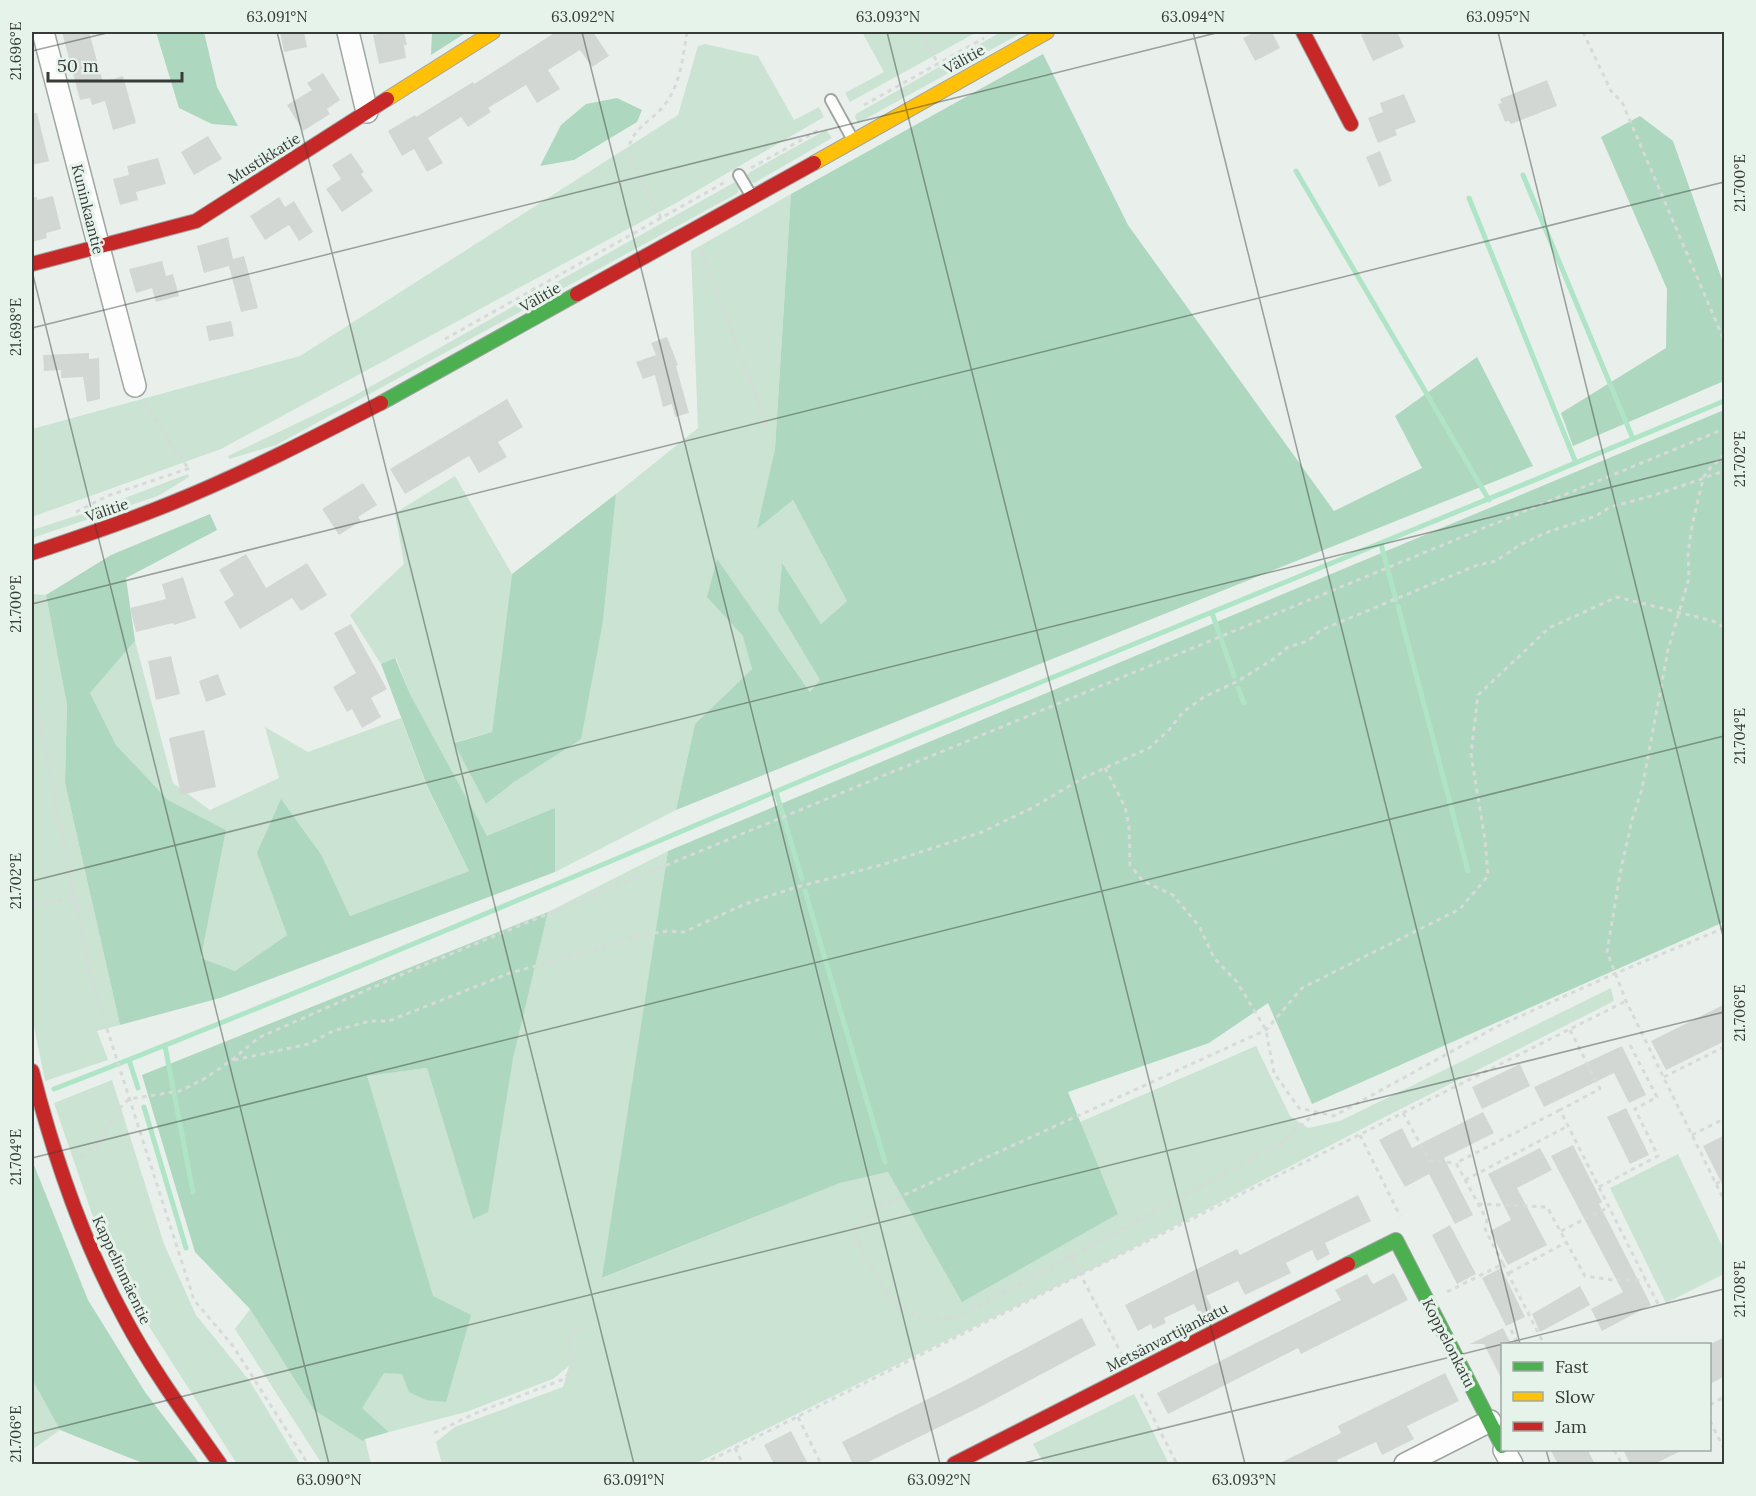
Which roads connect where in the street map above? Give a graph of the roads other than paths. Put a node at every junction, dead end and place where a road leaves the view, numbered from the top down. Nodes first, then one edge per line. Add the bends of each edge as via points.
1 (43, 32) edge
2 (348, 32) edge
3 (493, 32) edge
4 (1047, 32) edge
5 (1303, 32) edge
6 (831, 100) dead end
7 (367, 112) junction
8 (1352, 124) dead end
9 (853, 140) junction
10 (739, 175) road end
11 (752, 197) junction
12 (98, 247) junction
13 (32, 264) edge
14 (135, 386) road end
15 (32, 553) edge
16 (32, 1071) edge
17 (1396, 1240) joint
18 (1490, 1421) junction
19 (1501, 1444) edge
20 (220, 1464) edge
21 (954, 1464) edge
22 (1405, 1464) edge

1 - 12 street, Kuninkaantie
2 - 7 street
3 - 7 main road, Mustikkatie
4 - 9 main road, Välitie
5 - 8 main road
6 - 9 lane
7 - 12 main road, Mustikkatie via 195,221
9 - 11 main road, Välitie
10 - 11 lane
11 - 15 main road, Välitie via 355,418 182,499
12 - 13 main road, Mustikkatie
12 - 14 street, Kuninkaantie
16 - 20 main road, Kappelinmäentie via 56,1155 95,1257 125,1319 167,1389
17 - 18 main road, Koppelonkatu
17 - 21 main road, Metsänvartijankatu
18 - 19 main road, Koppelonkatu
18 - 22 street

